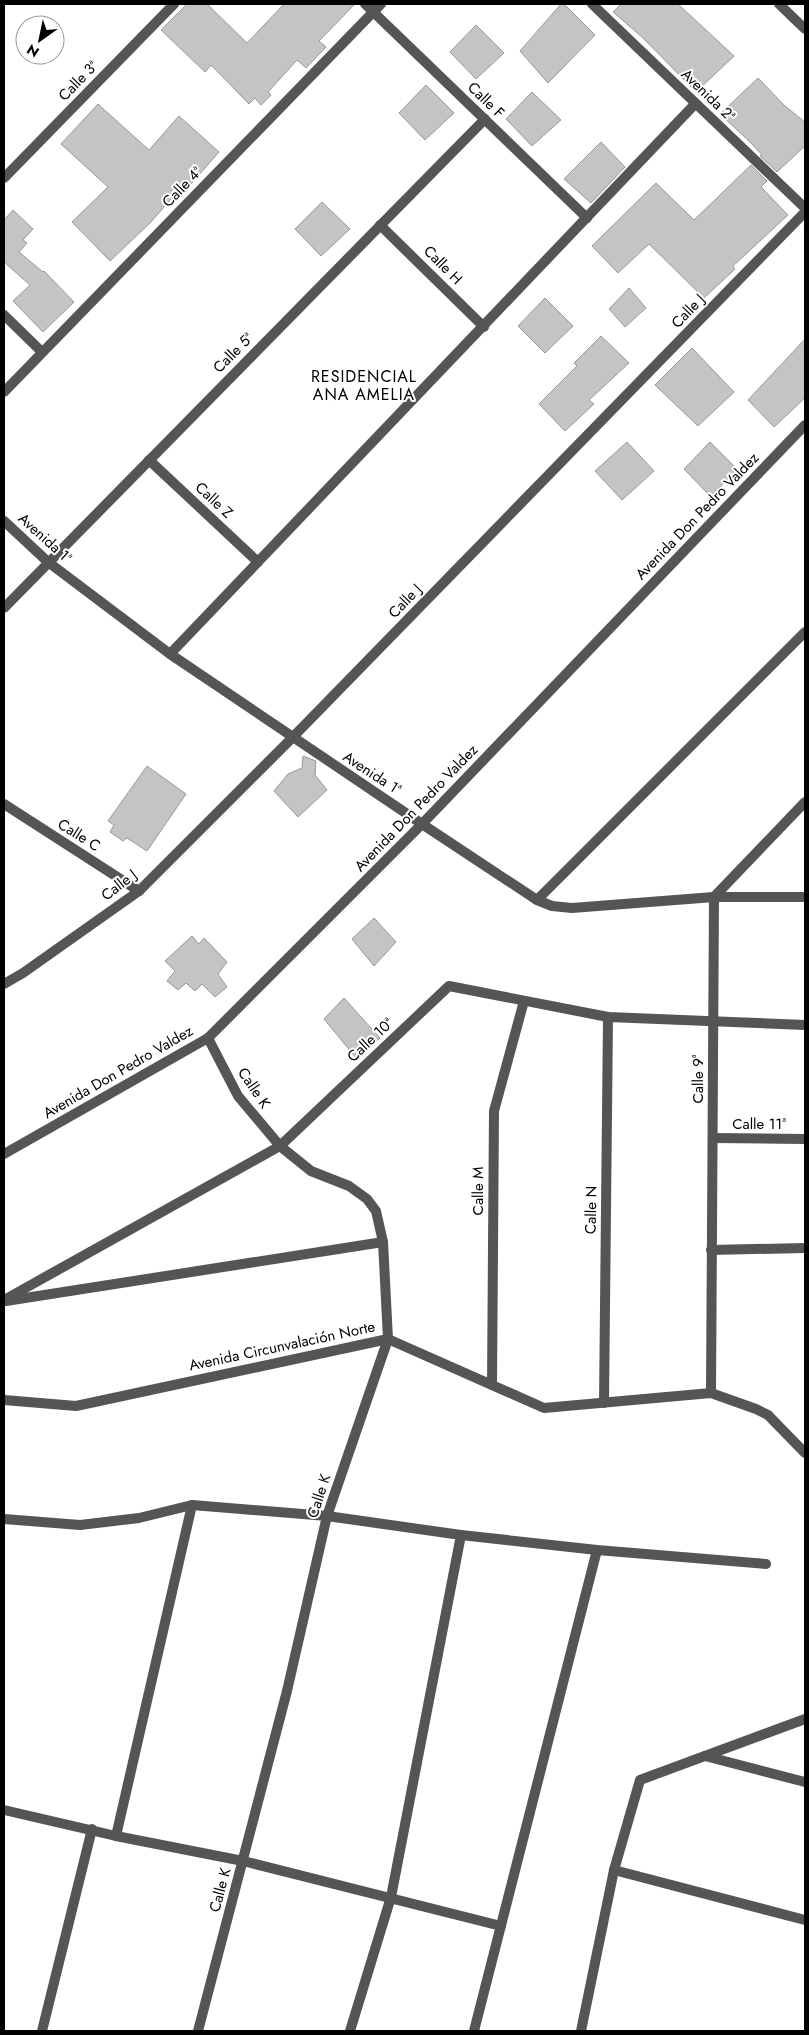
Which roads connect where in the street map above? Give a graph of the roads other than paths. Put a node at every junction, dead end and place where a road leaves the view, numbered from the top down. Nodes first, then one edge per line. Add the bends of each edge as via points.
1 (174, 4) edge
2 (365, 4) edge
3 (382, 4) edge
4 (592, 4) edge
5 (779, 4) edge
6 (374, 12) junction
7 (805, 29) edge
8 (695, 104) junction
9 (485, 119) junction
10 (4, 178) edge
11 (805, 208) edge
12 (805, 212) edge
13 (587, 218) junction
14 (380, 225) junction
15 (4, 315) edge
16 (484, 327) junction
17 (42, 352) junction
18 (4, 392) edge
19 (805, 425) edge
20 (149, 460) junction
21 (4, 521) edge
22 (48, 562) junction
23 (258, 562) junction
24 (4, 608) edge
25 (805, 632) edge
26 (170, 654) junction
27 (292, 738) junction
28 (805, 802) edge
29 (5, 808) edge
30 (422, 824) junction
31 (139, 891) junction
32 (714, 897) junction
33 (805, 898) edge
34 (537, 900) junction
35 (4, 984) edge
36 (524, 1001) junction
37 (608, 1017) junction
38 (713, 1020) junction
39 (805, 1025) edge
40 (208, 1038) junction
41 (713, 1138) junction
42 (805, 1139) edge
43 (280, 1146) junction
44 (4, 1154) edge
45 (383, 1242) junction
46 (805, 1248) edge
47 (711, 1250) junction
48 (4, 1301) edge
49 (388, 1339) junction
50 (492, 1385) junction
51 (711, 1393) junction
52 (4, 1400) edge
53 (604, 1403) junction
54 (805, 1453) edge
55 (192, 1505) junction
56 (327, 1516) junction
57 (4, 1518) edge
58 (461, 1536) junction
59 (597, 1550) junction
60 (766, 1564) dead end
61 (805, 1718) edge
62 (705, 1756) junction
63 (805, 1782) edge
64 (4, 1810) edge
65 (92, 1829) junction
66 (116, 1836) junction
67 (243, 1861) junction
68 (614, 1870) junction
69 (391, 1897) junction
70 (805, 1920) edge
71 (501, 1926) junction
72 (42, 2031) edge
73 (198, 2031) edge
74 (350, 2031) edge
75 (474, 2031) edge
76 (581, 2031) edge

1 - 10 street, Calle 3ª
2 - 6 street, Calle F
3 - 6 street, Calle 4ª
4 - 8 street, Avenida 2ª
5 - 7 street
6 - 9 street, Calle F
6 - 17 street, Calle 4ª
8 - 11 street, Avenida 2ª
8 - 13 street
9 - 13 street, Calle F
9 - 14 street, Calle 5ª
12 - 27 street, Calle J
13 - 16 street
14 - 16 street, Calle H
14 - 20 street, Calle 5ª
15 - 17 street
16 - 23 street
17 - 18 street, Calle 4ª
19 - 30 street, Avenida Don Pedro Valdez
20 - 22 street, Calle 5ª
20 - 23 street, Calle Z
21 - 22 street, Avenida 1ª
22 - 24 street, Calle 5ª
22 - 26 street, Avenida 1ª
23 - 26 street
25 - 34 street
26 - 27 street, Avenida 1ª
27 - 30 street, Avenida 1ª
27 - 31 street, Calle J
28 - 32 street
29 - 31 street, Calle C
30 - 34 street, Avenida 1ª
30 - 40 street, Avenida Don Pedro Valdez
31 - 35 street, Calle J
32 - 33 street, Avenida 1ª
32 - 34 street, Avenida 1ª via 572,908 552,906
32 - 38 street, Calle 9ª
36 - 37 street, Calle 10ª
36 - 43 street, Calle 10ª via 449,986
36 - 50 street, Calle M via 494,1111
37 - 38 street, Calle 10ª
37 - 53 street, Calle N
38 - 39 street, Calle 10ª
38 - 41 street, Calle 9ª
40 - 43 street, Calle K via 238,1096
40 - 44 street, Avenida Don Pedro Valdez
41 - 42 street, Calle 11ª
41 - 47 street, Calle 9ª
43 - 45 street, Calle K via 311,1171 349,1186 367,1199 376,1210
43 - 48 street, Calle 10ª
45 - 48 street
45 - 49 street, Calle K
46 - 47 street
47 - 51 street, Calle 9ª
49 - 50 street, Avenida Circunvalación Norte
49 - 52 street, Avenida Circunvalación Norte via 76,1406
49 - 56 street, Calle K
50 - 53 street, Avenida Circunvalación Norte via 544,1408
51 - 53 street, Avenida Circunvalación Norte
51 - 54 street, Avenida Circunvalación Norte via 768,1415
55 - 56 street
55 - 57 street via 139,1518 80,1526
55 - 66 street
56 - 58 street
56 - 67 street, Calle K via 287,1691
58 - 59 street
58 - 69 street
59 - 60 street
59 - 71 street
61 - 62 street
62 - 63 street
62 - 68 street via 640,1780
64 - 65 street
65 - 66 street
65 - 72 street
66 - 67 street
67 - 69 street
67 - 73 street, Calle K
68 - 70 street
68 - 76 street
69 - 71 street
69 - 74 street
71 - 75 street

